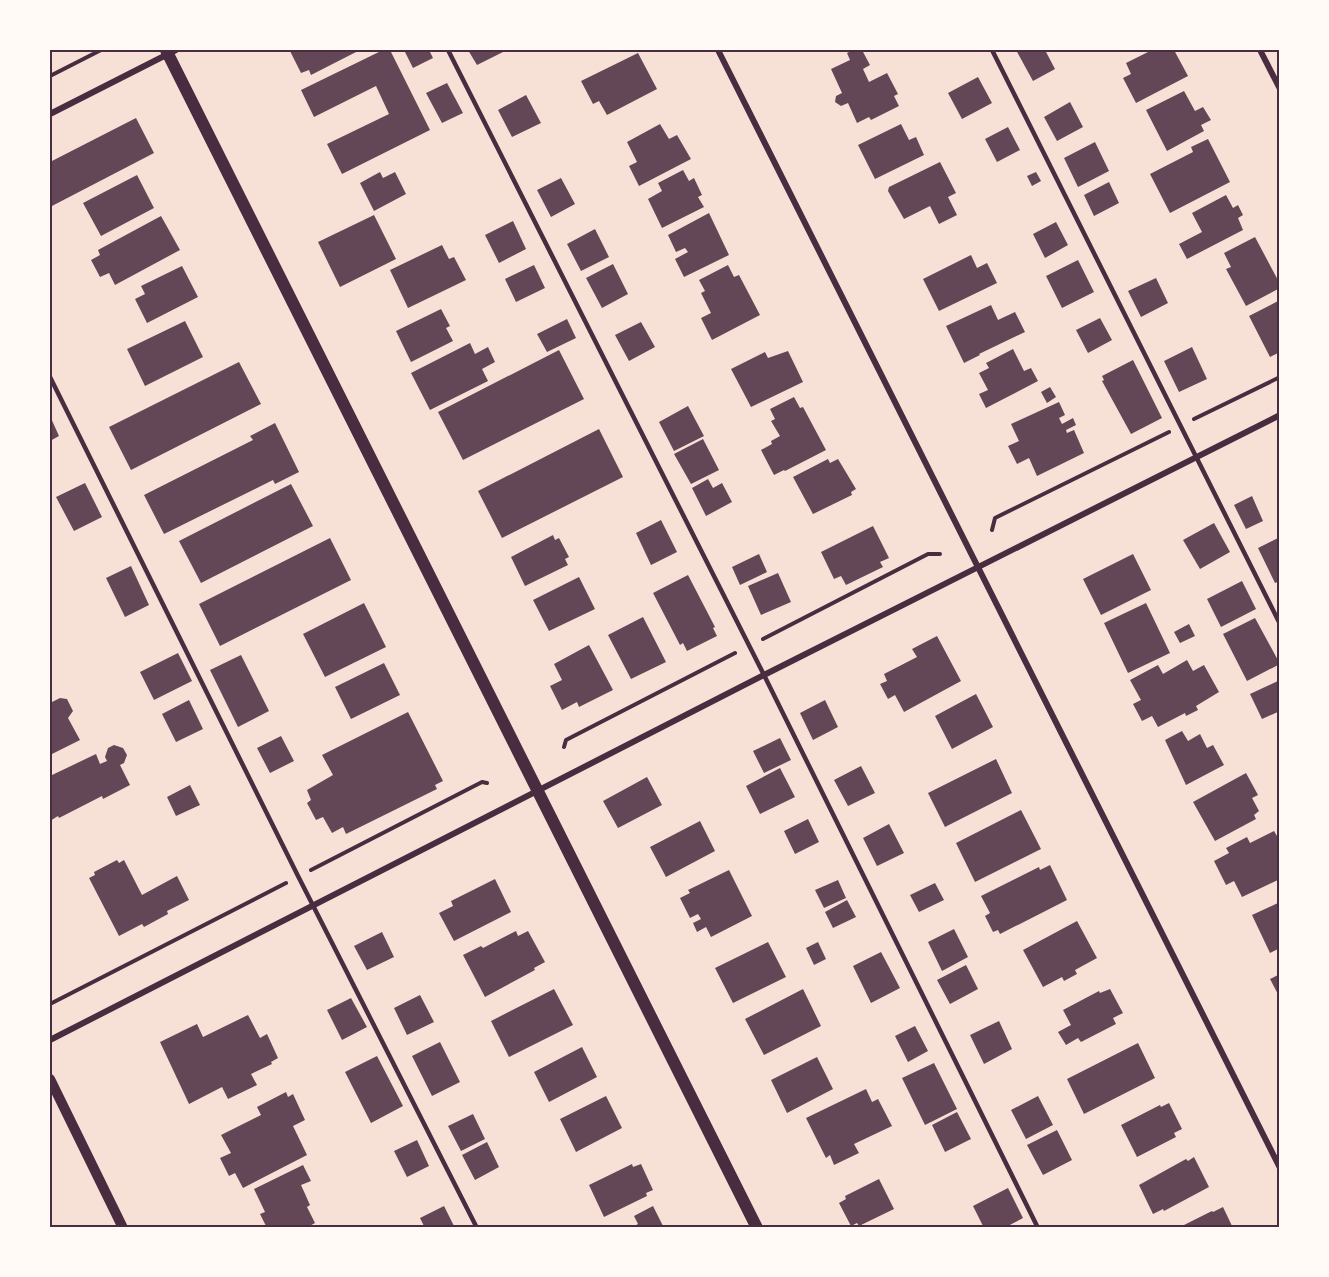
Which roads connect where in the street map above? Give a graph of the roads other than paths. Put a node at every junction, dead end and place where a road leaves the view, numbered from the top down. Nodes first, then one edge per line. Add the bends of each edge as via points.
1 (448, 50) edge
2 (718, 50) edge
3 (992, 50) edge
4 (1260, 50) edge
5 (170, 51) edge
6 (1280, 89) edge
7 (50, 114) edge
8 (50, 377) edge
9 (1280, 415) edge
10 (1196, 458) junction
11 (978, 567) junction
12 (1280, 624) edge
13 (764, 675) junction
14 (538, 792) junction
15 (313, 905) junction
16 (50, 1040) edge
17 (50, 1078) edge
18 (1280, 1168) edge
19 (123, 1227) edge
20 (477, 1227) edge
21 (757, 1227) edge
22 (1038, 1227) edge

1 - 13 lane
2 - 11 street
3 - 10 lane
4 - 6 street
5 - 7 street
5 - 14 main road
8 - 15 lane
9 - 10 street
10 - 11 street
10 - 12 lane
11 - 13 street
11 - 18 street
13 - 14 street
13 - 22 lane
14 - 15 street
14 - 21 main road
15 - 16 street
15 - 20 lane
17 - 19 street

